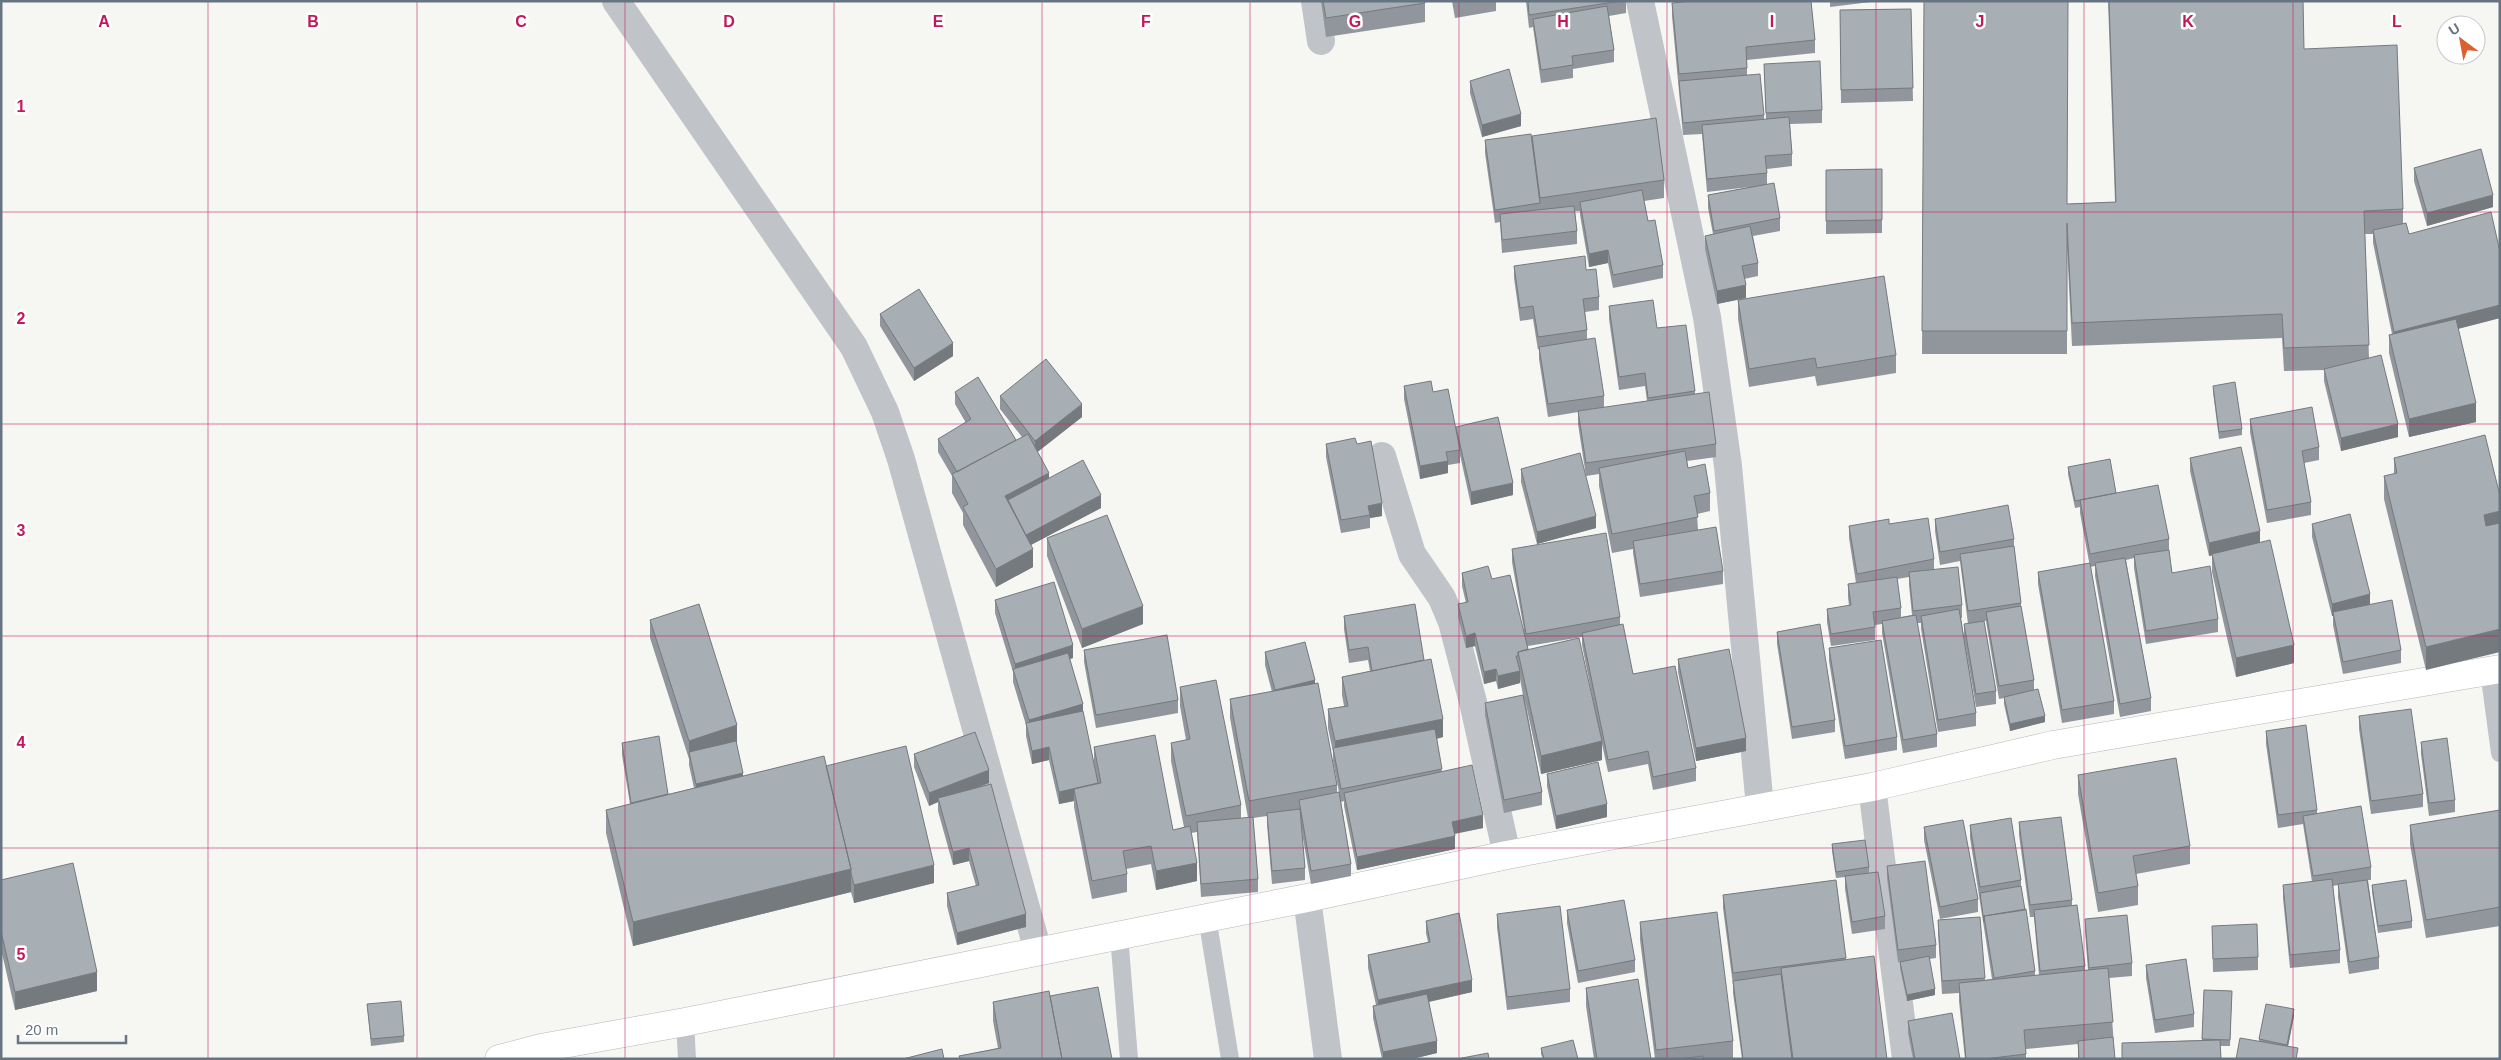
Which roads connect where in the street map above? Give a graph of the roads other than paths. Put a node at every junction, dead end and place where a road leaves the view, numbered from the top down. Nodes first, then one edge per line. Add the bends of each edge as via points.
1 (616, 1) edge
2 (1315, 1) edge
3 (1640, 1) edge
4 (1321, 41) dead end
5 (1382, 456) dead end
6 (2494, 670) edge
7 (2500, 753) edge
8 (1872, 787) junction
9 (1760, 807) junction
10 (1508, 856) junction
11 (1307, 898) junction
12 (1207, 917) junction
13 (1119, 935) junction
14 (1038, 951) junction
15 (685, 1022) junction
16 (499, 1059) edge
17 (687, 1059) edge
18 (1128, 1059) edge
19 (1230, 1059) edge
20 (1328, 1059) edge
21 (1906, 1059) edge

1 - 14 street via 854,347 885,412
2 - 4 street
3 - 9 street via 1708,326 1728,466
5 - 10 street via 1412,554 1442,598 1452,622
6 - 7 lane
6 - 8 main road via 2053,745
8 - 9 main road
8 - 21 street
9 - 10 main road
10 - 11 main road
11 - 12 main road
11 - 20 street
12 - 13 main road
12 - 19 lane
13 - 14 main road
13 - 18 lane
14 - 15 main road
15 - 16 main road
15 - 17 lane

